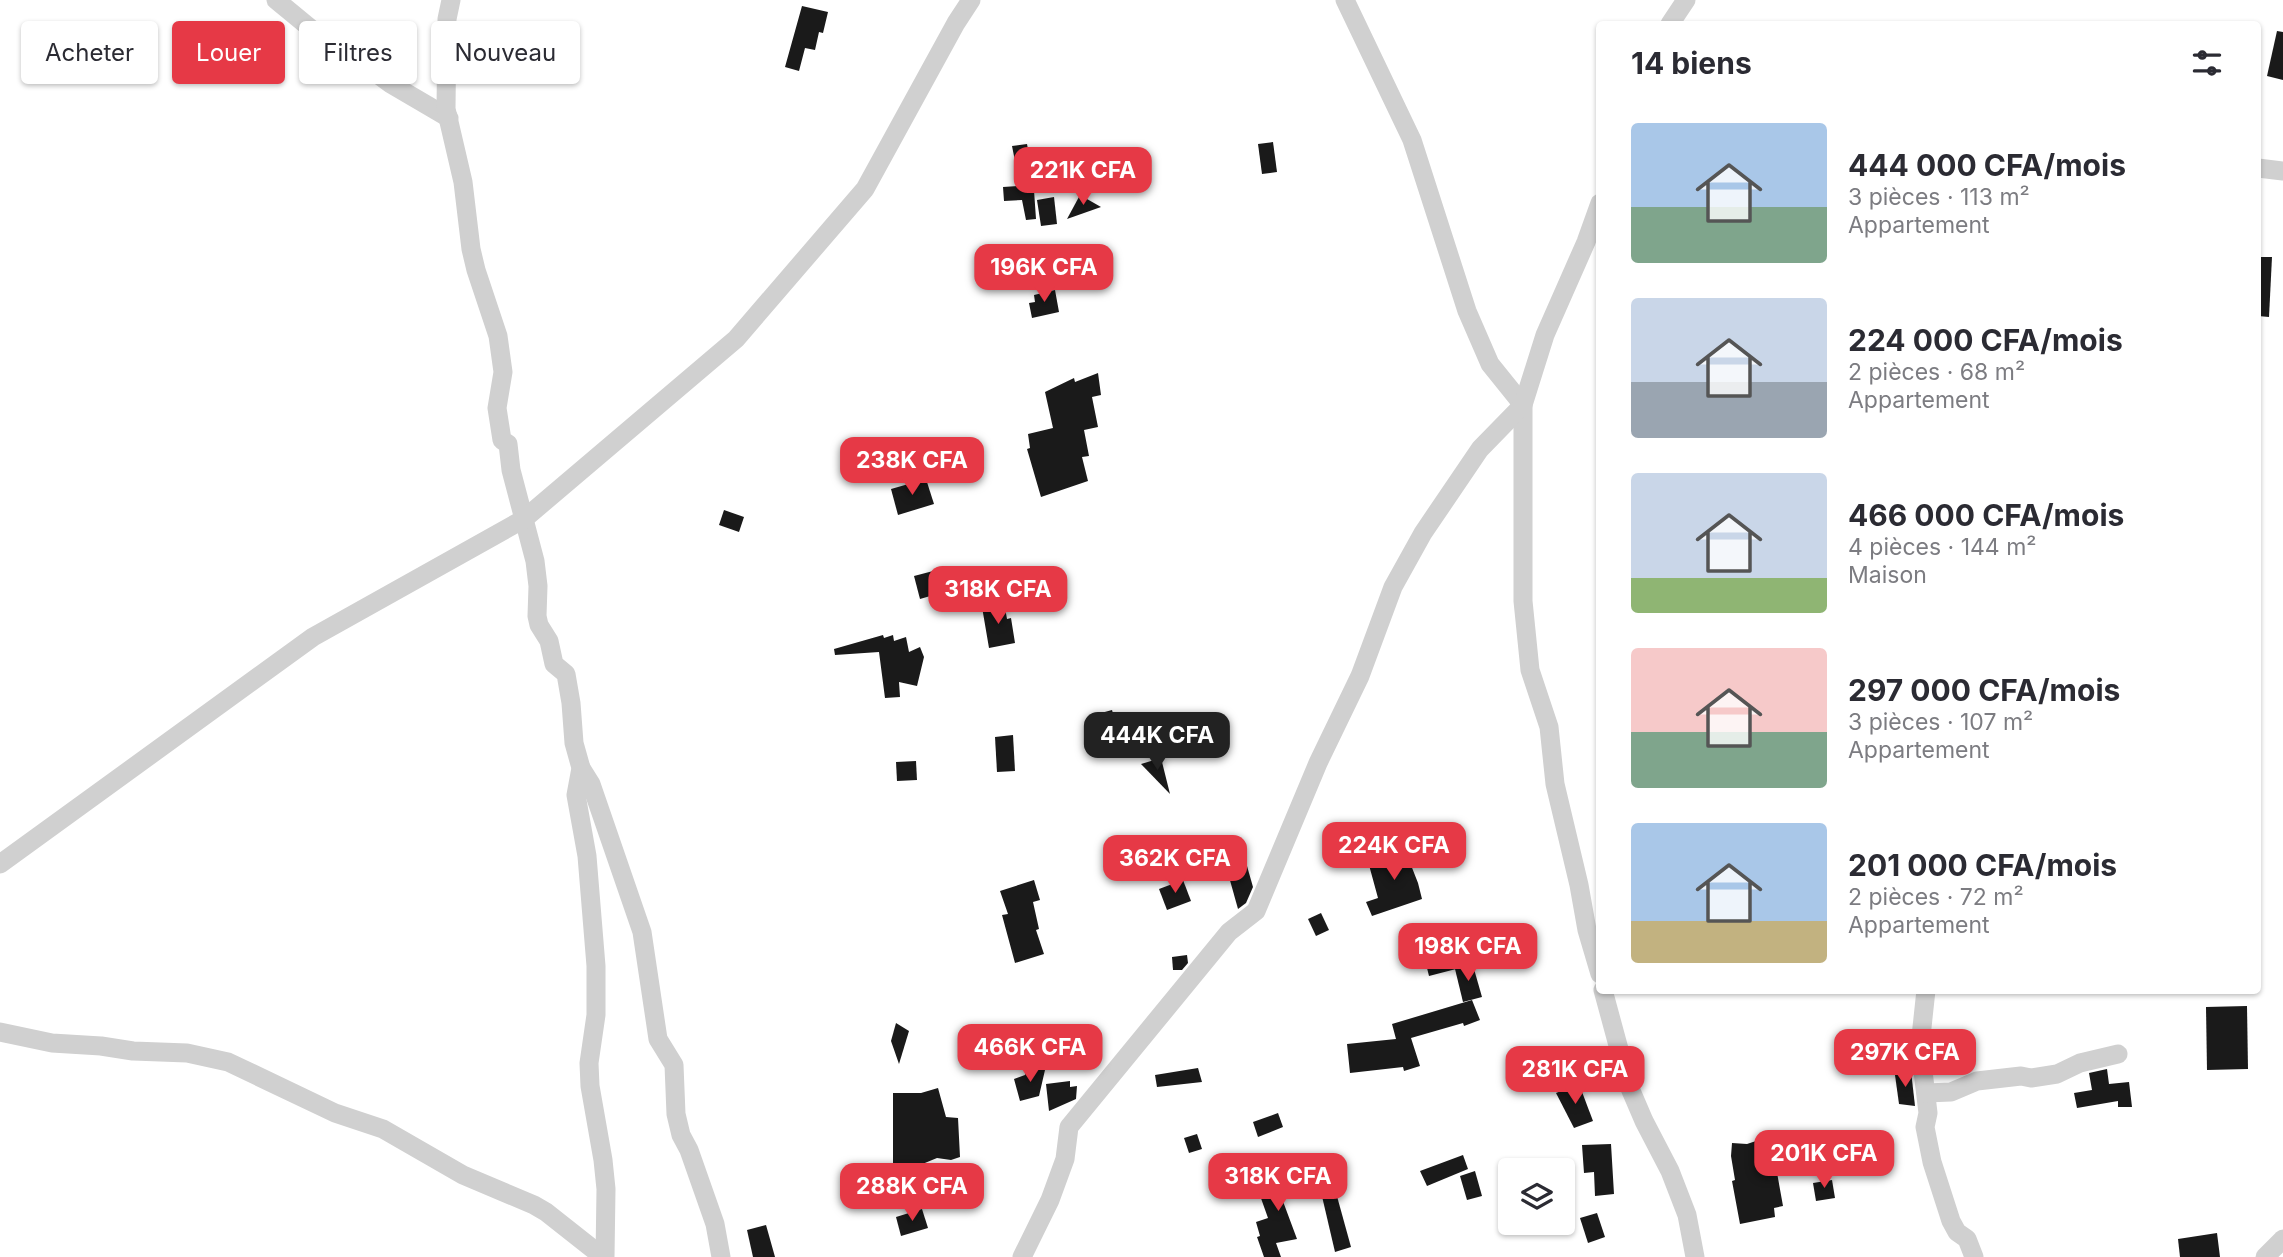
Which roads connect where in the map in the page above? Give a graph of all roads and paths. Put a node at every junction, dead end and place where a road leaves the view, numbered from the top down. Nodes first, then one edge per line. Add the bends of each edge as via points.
1 (276, 0) edge
2 (451, 0) edge
3 (971, 0) edge
4 (1345, 0) edge
5 (1686, 0) edge
6 (1672, 21) edge
7 (449, 118) junction
8 (2261, 168) edge
9 (2283, 171) edge
10 (1596, 214) edge
11 (1523, 405) junction
12 (524, 519) junction
13 (581, 768) junction
14 (0, 864) edge
15 (1596, 960) edge
16 (1604, 994) edge
17 (1926, 994) edge
18 (0, 1032) edge
19 (2118, 1054) dead end
20 (1926, 1093) junction
21 (2283, 1239) edge
22 (604, 1257) edge
23 (721, 1257) edge
24 (1022, 1257) edge
25 (1695, 1257) edge
26 (1974, 1257) edge
27 (2265, 1257) edge

1 - 7 street via 338,51
2 - 7 street via 446,63
3 - 12 street via 865,189 848,209 736,339
4 - 11 street via 1412,140 1467,311 1490,364
5 - 6 street
7 - 12 street via 473,260 498,336 503,372 497,408
8 - 9 street
10 - 11 street via 1545,335
11 - 15 street via 1524,601 1530,670 1549,727 1555,784
11 - 24 street via 1480,449 1393,587 1360,676 1256,911 1229,932 1069,1127 1065,1159
12 - 13 street via 535,561 537,616 550,641 554,664 566,674
12 - 14 street via 313,637
13 - 22 street via 576,794 587,856 596,978 589,1063 606,1189
13 - 23 street via 591,783 642,932 658,1039 674,1065 681,1135 715,1224
16 - 25 street via 1629,1086 1687,1215
17 - 20 street via 1920,1046
18 - 22 street via 52,1043 187,1053 228,1062 335,1113 383,1129 463,1175 534,1205
19 - 20 street via 2057,1074 1977,1081 1951,1092
20 - 26 street via 1925,1127 1932,1162 1951,1221 1967,1239
21 - 27 street

